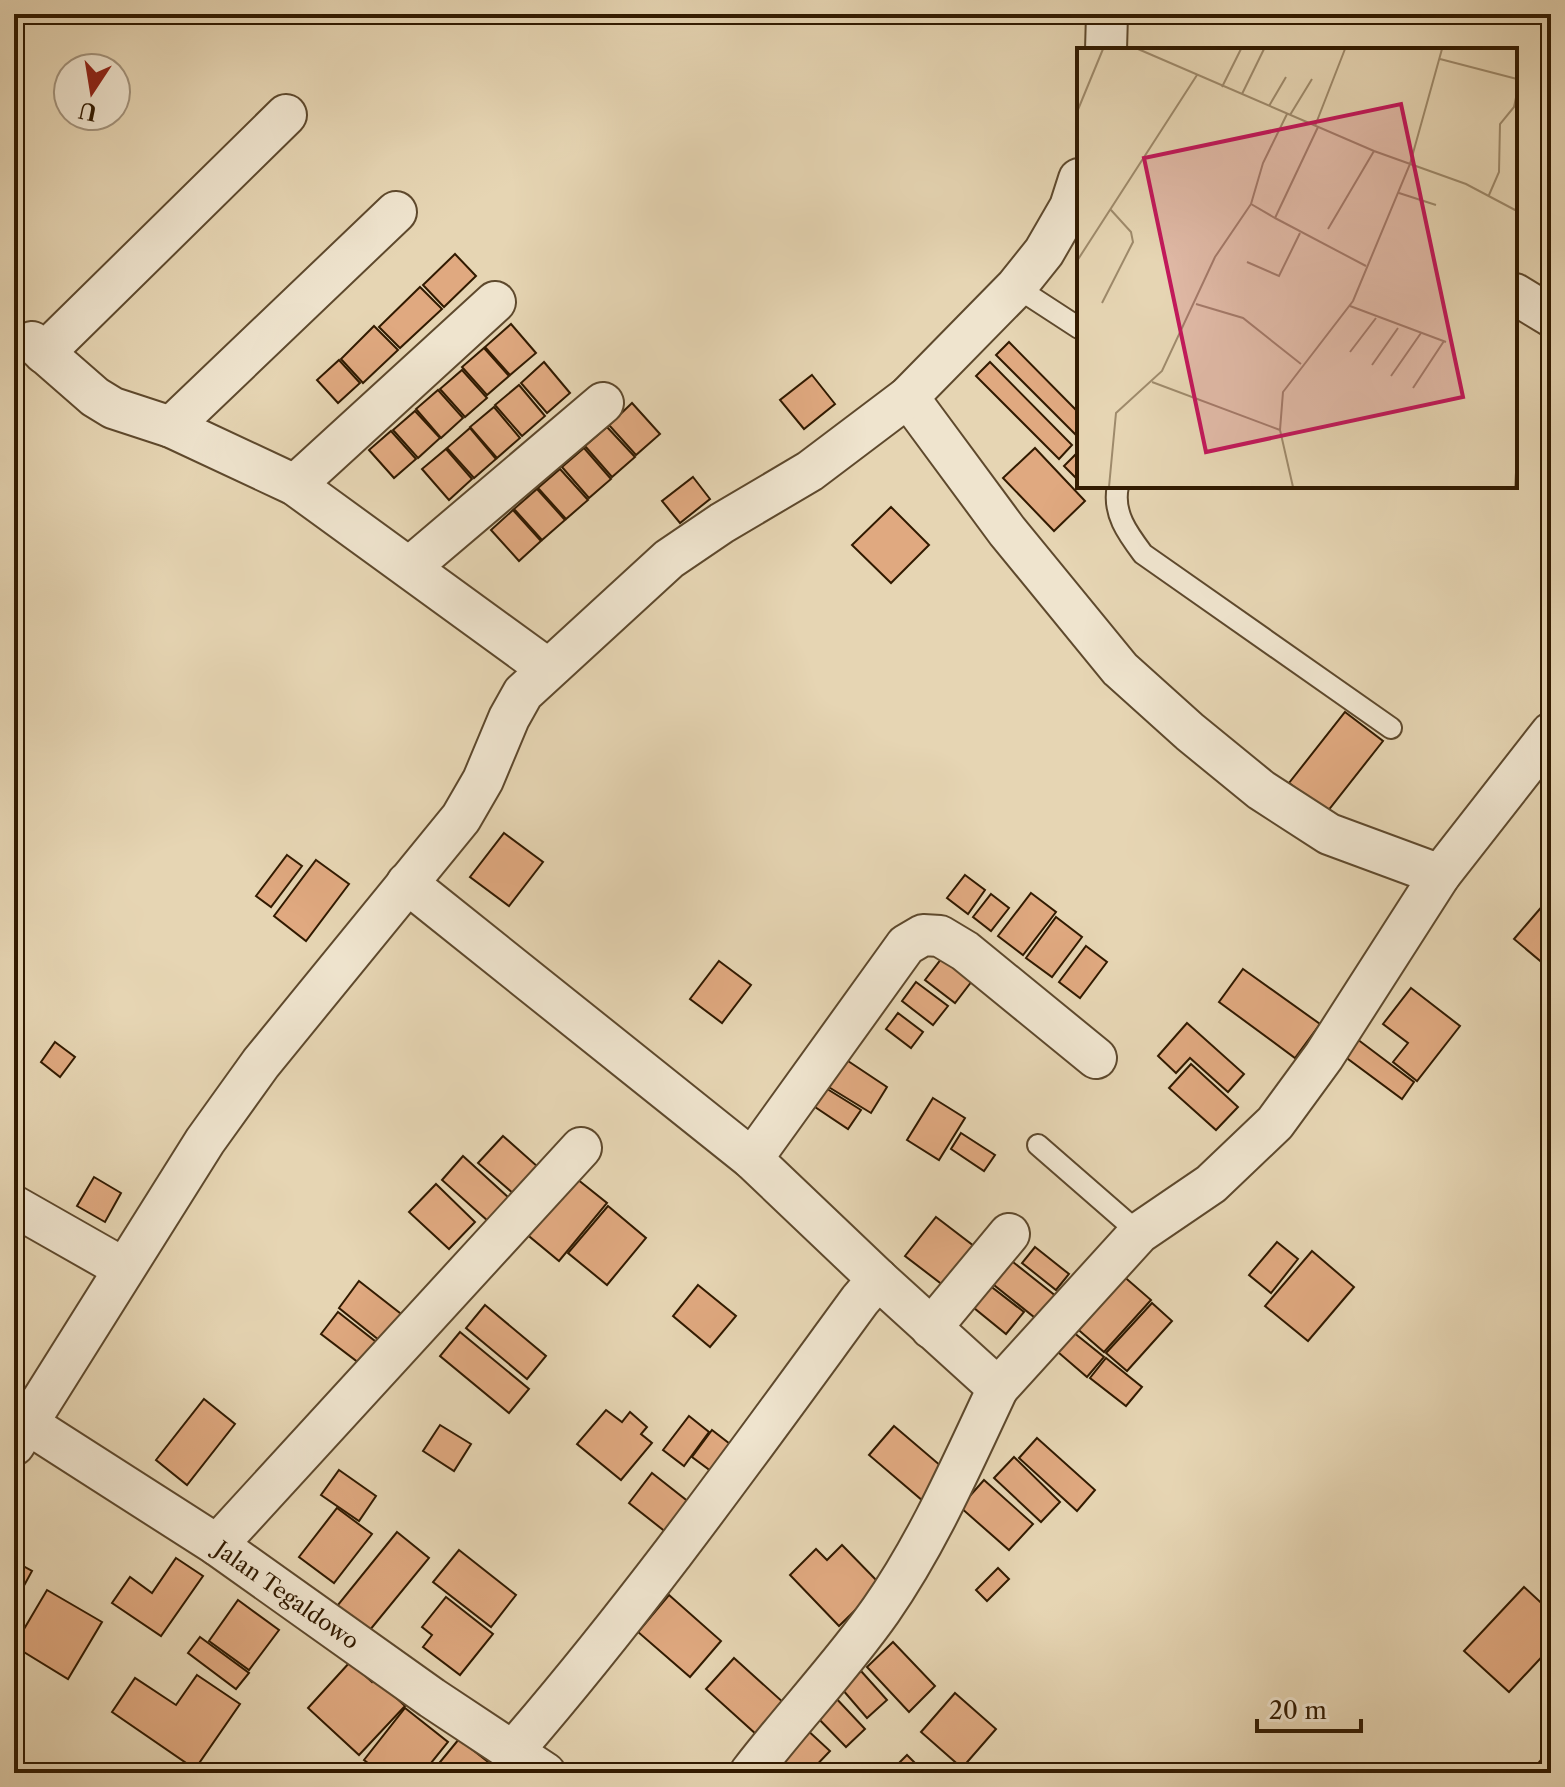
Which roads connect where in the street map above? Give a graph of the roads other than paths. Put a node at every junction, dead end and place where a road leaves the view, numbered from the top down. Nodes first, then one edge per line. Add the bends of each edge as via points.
1 (286, 115) dead end
2 (1077, 185) edge
3 (396, 212) dead end
4 (1016, 287) junction
5 (1517, 295) edge
6 (495, 302) dead end
7 (1551, 316) edge
8 (1077, 327) edge
9 (908, 397) junction
10 (603, 403) dead end
11 (171, 427) junction
12 (295, 485) junction
13 (1117, 488) edge
14 (410, 567) junction
15 (548, 669) junction
16 (1391, 728) dead end
17 (1551, 733) edge
18 (1440, 875) junction
19 (407, 883) junction
20 (1096, 1058) dead end
21 (1038, 1145) dead end
22 (581, 1148) dead end
23 (752, 1159) junction
24 (14, 1206) edge
25 (1139, 1233) junction
26 (1009, 1234) dead end
27 (123, 1268) junction
28 (878, 1279) junction
29 (931, 1328) junction
30 (998, 1388) junction
31 (18, 1428) edge
32 (217, 1545) junction
33 (527, 1765) edge
34 (750, 1773) edge

1 - 11 street via 38,347 113,408
2 - 4 street via 1044,252
3 - 11 street
4 - 8 lane
4 - 9 street
5 - 7 street
6 - 12 street
9 - 15 street via 810,471 669,559
9 - 18 street via 1007,531 1120,669 1190,732 1261,790 1329,834
10 - 14 street
11 - 12 street
12 - 14 street
13 - 16 lane via 1121,524 1143,554
14 - 15 street
15 - 19 street via 523,693 461,818
17 - 18 street
18 - 25 street via 1275,1123 1211,1184
19 - 23 street
19 - 27 street via 261,1063
20 - 23 street via 965,951 940,936 923,935 906,945
21 - 25 lane
22 - 32 street
23 - 28 street
24 - 27 street
25 - 30 street
26 - 29 street
27 - 31 street
28 - 29 street
28 - 33 street via 565,1691
29 - 30 street
30 - 34 street via 903,1576 838,1667
31 - 32 street, Jalan Tegaldowo
32 - 33 street, Jalan Tegaldowo

